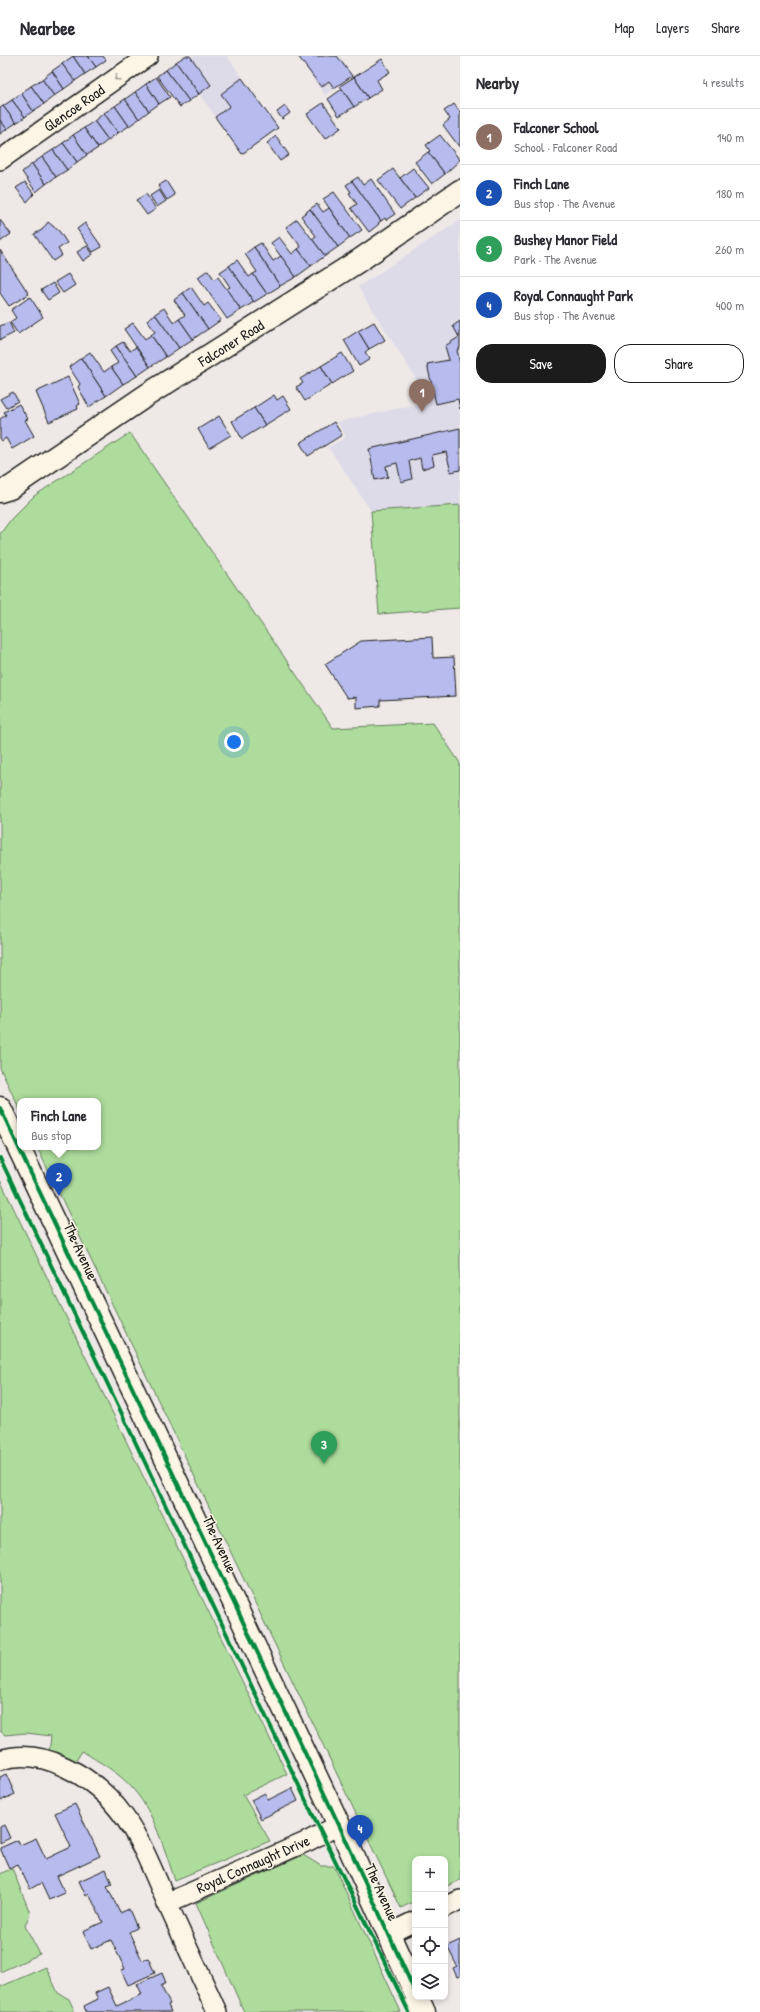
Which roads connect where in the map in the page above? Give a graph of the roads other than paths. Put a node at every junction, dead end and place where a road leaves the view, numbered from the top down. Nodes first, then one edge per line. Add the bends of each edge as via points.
1 (148, 56) edge
2 (0, 160) edge
3 (460, 191) edge
4 (0, 491) edge
5 (0, 1108) edge
6 (17, 1144) edge
7 (20, 1150) edge
8 (0, 1760) edge
9 (339, 1824) junction
10 (460, 1900) edge
11 (166, 1903) junction
12 (448, 1906) edge
13 (412, 1922) edge
14 (388, 1934) junction
15 (412, 1986) edge
16 (418, 2000) edge
17 (217, 2012) edge
18 (424, 2012) edge

1 -> 2 street, Glencoe Road
3 - 4 street, Falconer Road via 360,260 147,396 10,488
5 - 6 street, The Avenue
7 - 9 street, The Avenue
8 - 11 street via 31,1756 56,1762 101,1789 120,1810 137,1835
9 - 11 street, Royal Connaught Drive via 308,1841
9 - 14 street, The Avenue
10 - 12 street
11 - 17 street
13 - 14 street
14 - 15 street, The Avenue
16 - 18 street

